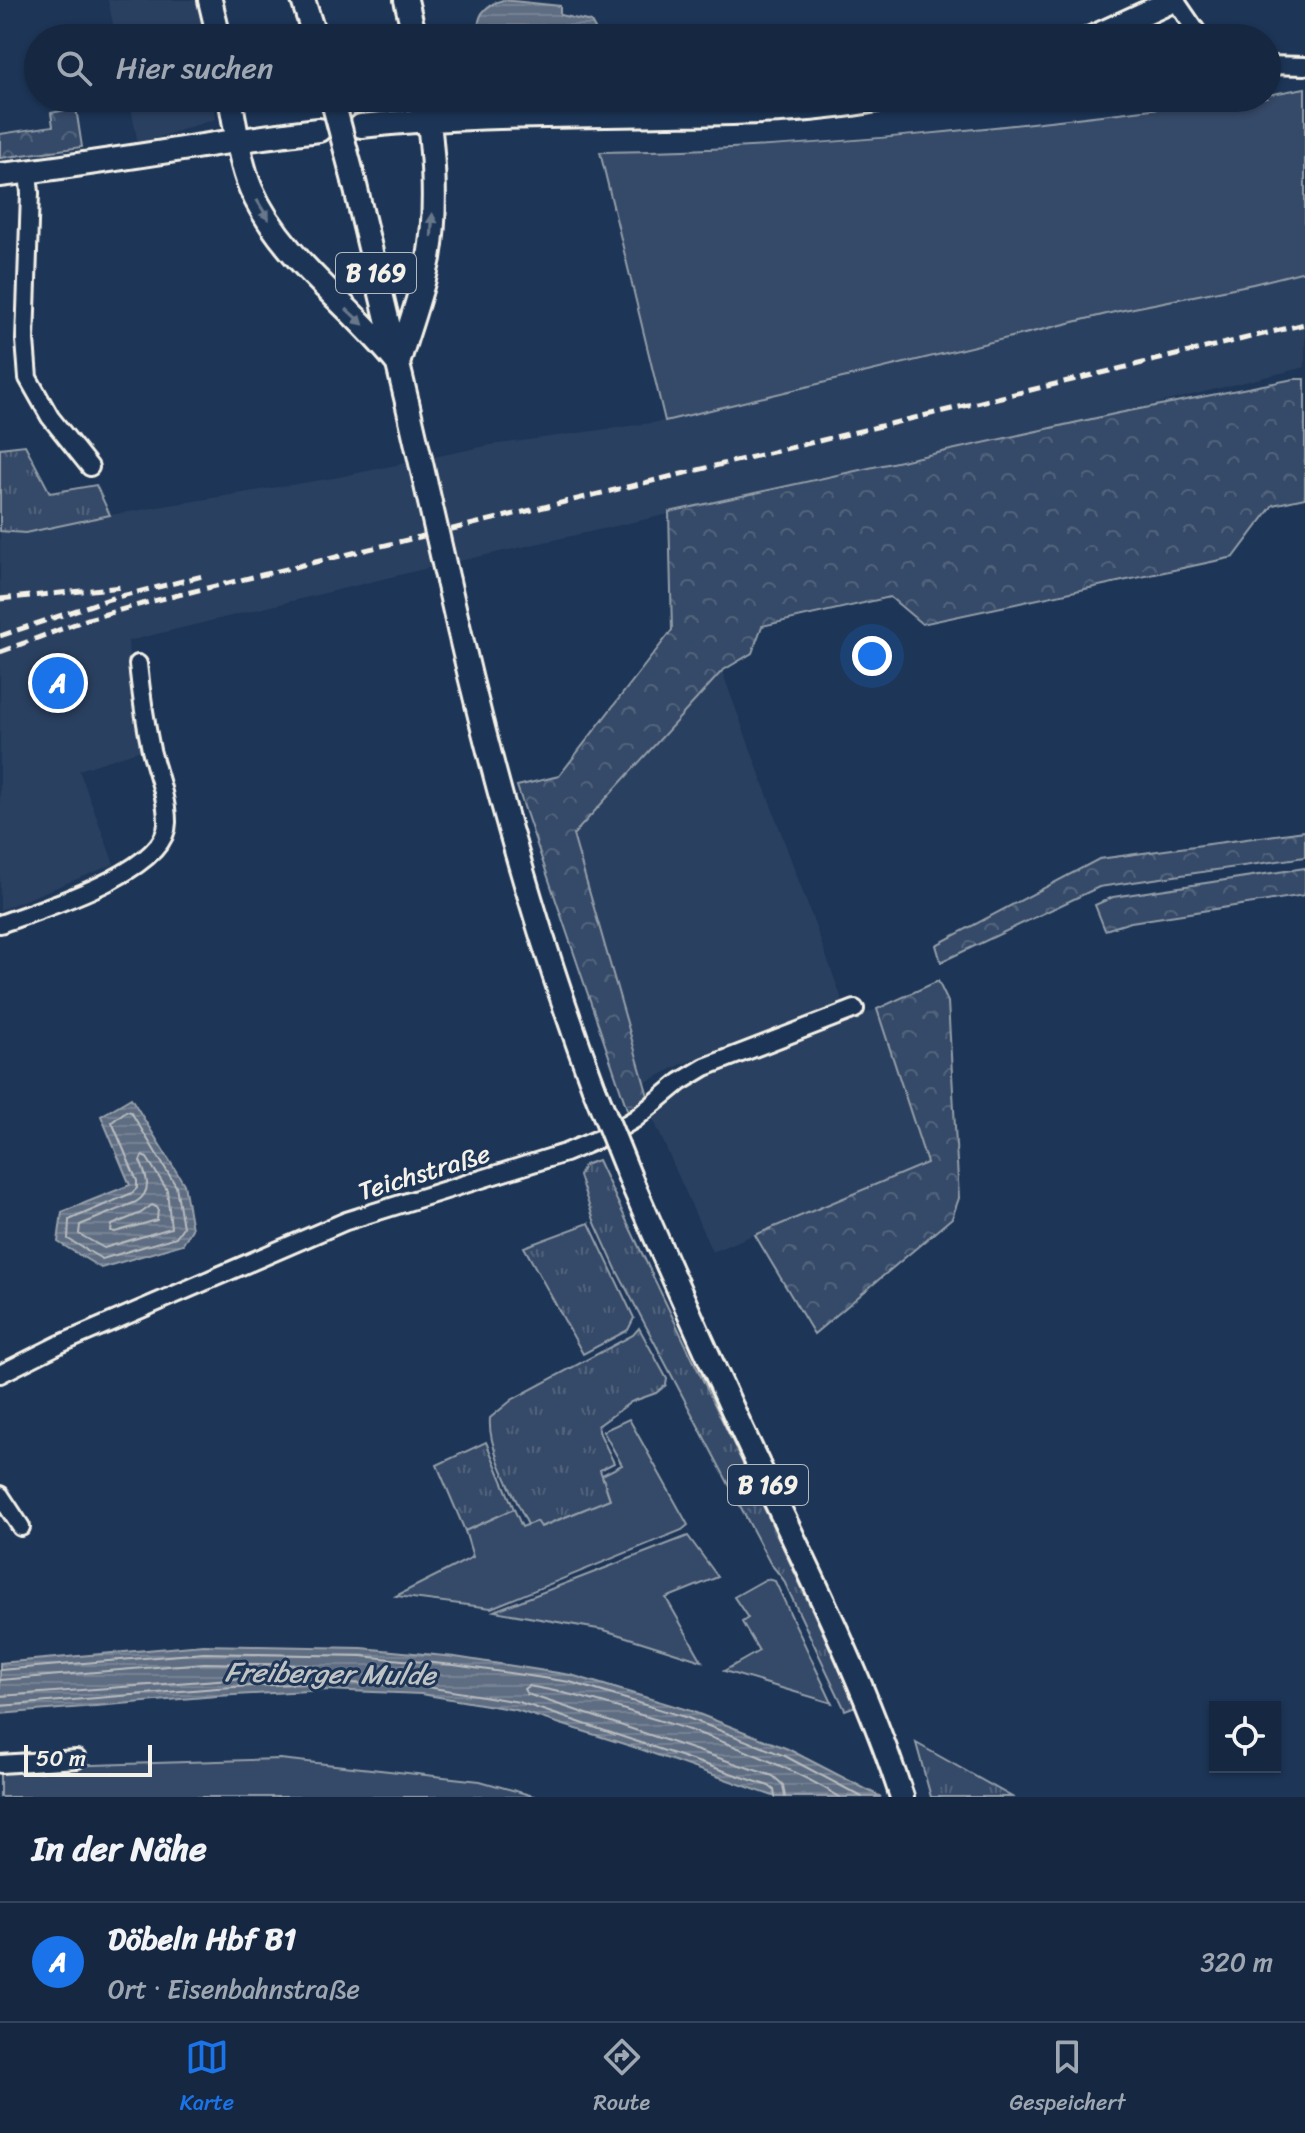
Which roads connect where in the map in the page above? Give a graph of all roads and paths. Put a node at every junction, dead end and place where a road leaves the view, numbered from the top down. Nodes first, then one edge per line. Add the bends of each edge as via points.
1 (210, 0) edge
2 (303, 0) edge
3 (406, 0) edge
4 (1175, 0) edge
5 (216, 24) edge
6 (311, 24) edge
7 (412, 24) edge
8 (1122, 24) edge
9 (1191, 24) edge
10 (1281, 65) edge
11 (1305, 66) edge
12 (233, 112) edge
13 (336, 112) edge
14 (413, 112) edge
15 (428, 112) edge
16 (361, 126) dead end
17 (319, 130) dead end
18 (238, 139) junction
19 (28, 172) junction
20 (0, 175) edge
21 (398, 364) junction
22 (90, 467) dead end
23 (138, 664) dead end
24 (0, 924) edge
25 (855, 1009) dead end
26 (0, 1374) edge
27 (0, 1495) edge
28 (21, 1527) dead end
29 (77, 1759) dead end
30 (0, 1764) edge
31 (902, 1797) edge

1 - 5 main road
2 - 6 main road
3 - 7 main road
4 - 8 main road
4 - 9 street
10 - 11 street
12 - 18 main road
13 - 21 main road, B 169, bridge
14 - 16 main road
21 -> 15 main road via 432,236
17 - 18 main road
18 - 19 main road
18 -> 21 main road via 252,191 283,242
19 - 20 main road
19 - 22 street via 28,378 50,417
21 - 31 main road, B 169, bridge via 489,752 574,1035 633,1185 878,1727
23 - 24 street via 168,825 159,843 112,882
25 - 26 street, Teichstraße via 705,1067 608,1135 346,1221
27 - 28 street
29 - 30 street

